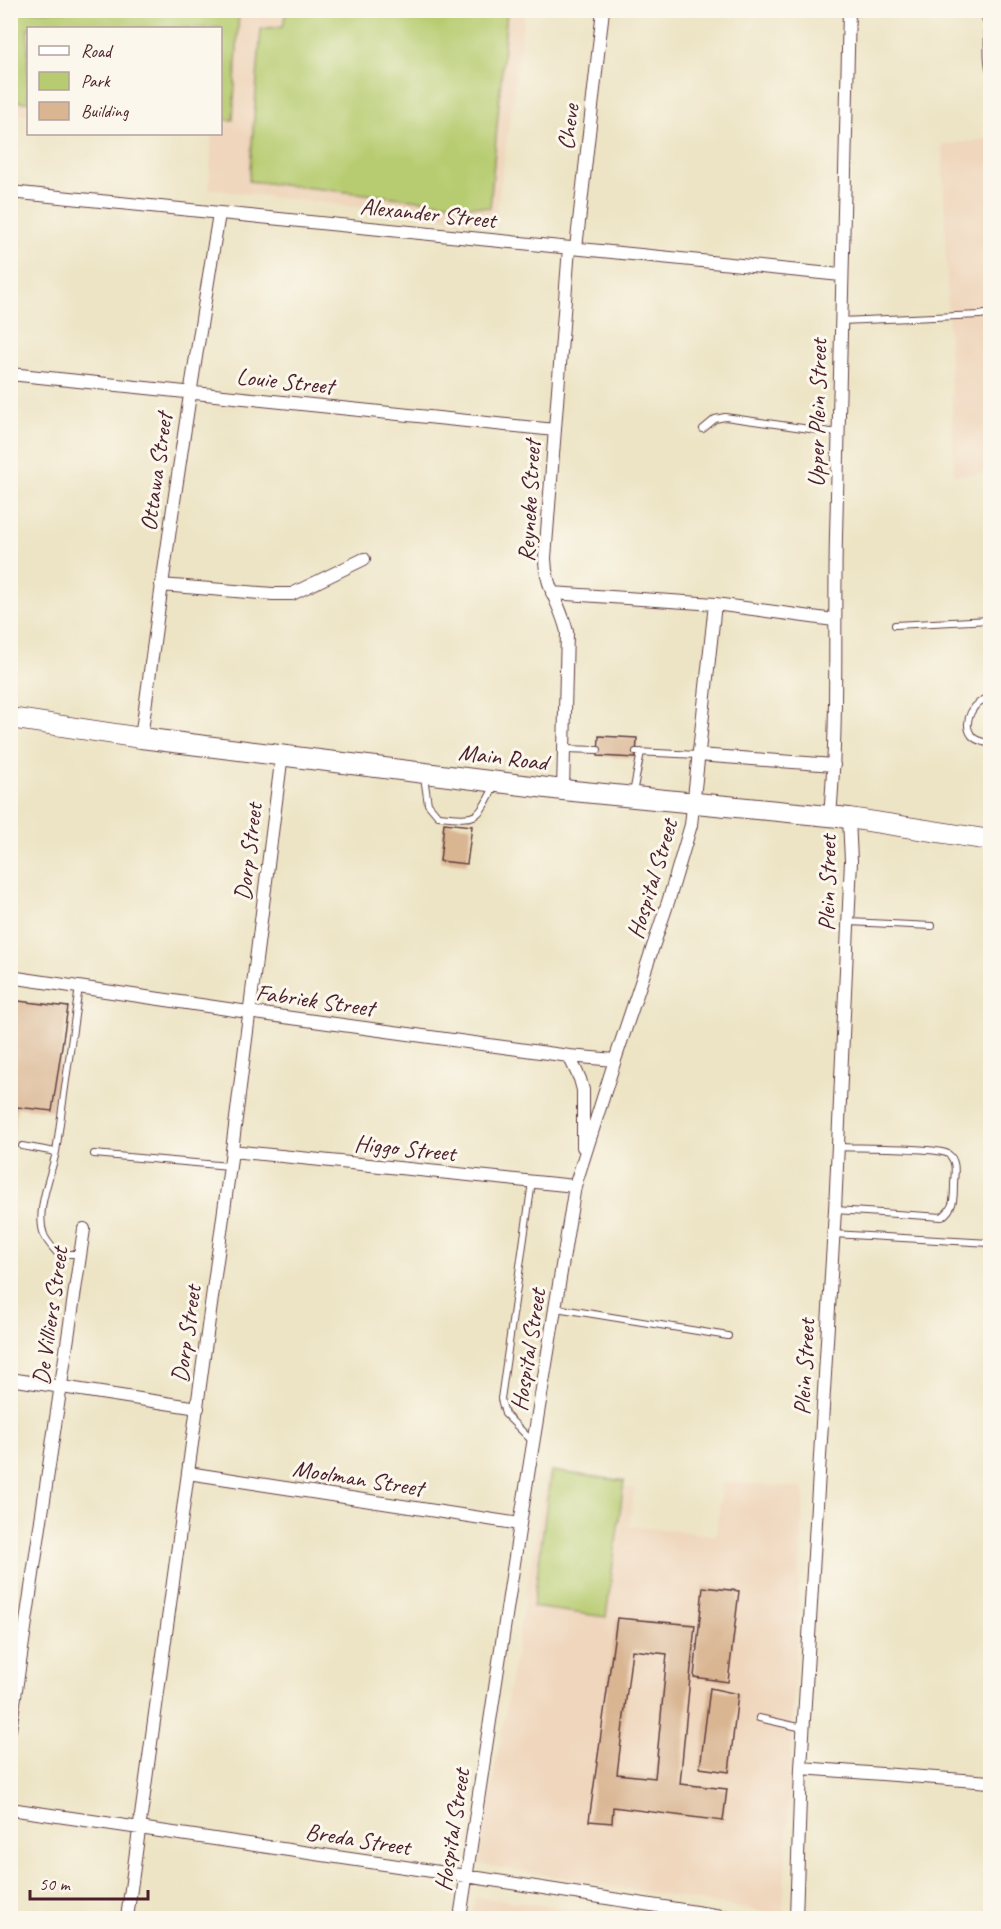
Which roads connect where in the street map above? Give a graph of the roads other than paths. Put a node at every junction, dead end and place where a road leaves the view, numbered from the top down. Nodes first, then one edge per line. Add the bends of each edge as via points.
1 (603, 10) edge
2 (884, 10) edge
3 (981, 10) edge
4 (849, 12) edge
5 (990, 71) edge
6 (10, 192) edge
7 (219, 214) junction
8 (573, 248) junction
9 (841, 275) junction
10 (990, 313) edge
11 (840, 321) junction
12 (10, 374) edge
13 (190, 393) junction
14 (703, 429) dead end
15 (555, 430) junction
16 (838, 433) junction
17 (364, 560) dead end
18 (161, 585) junction
19 (552, 593) junction
20 (715, 604) junction
21 (834, 620) junction
22 (990, 620) edge
23 (895, 624) dead end
24 (990, 698) edge
25 (10, 718) edge
26 (141, 738) junction
27 (990, 744) edge
28 (564, 749) junction
29 (598, 750) dead end
30 (282, 754) junction
31 (698, 754) junction
32 (834, 765) junction
33 (424, 772) junction
34 (497, 781) junction
35 (563, 790) junction
36 (633, 796) junction
37 (695, 802) junction
38 (840, 817) junction
39 (990, 840) edge
40 (849, 922) junction
41 (932, 926) dead end
42 (10, 977) edge
43 (79, 987) junction
44 (248, 1012) junction
45 (569, 1056) junction
46 (615, 1059) junction
47 (22, 1146) dead end
48 (838, 1147) junction
49 (232, 1151) junction
50 (56, 1152) junction
51 (94, 1154) dead end
52 (584, 1157) junction
53 (230, 1166) junction
54 (532, 1182) junction
55 (575, 1186) junction
56 (835, 1210) junction
57 (84, 1229) dead end
58 (833, 1234) junction
59 (990, 1243) edge
60 (81, 1254) junction
61 (556, 1308) junction
62 (728, 1336) dead end
63 (10, 1379) edge
64 (61, 1387) junction
65 (198, 1408) junction
66 (534, 1443) junction
67 (188, 1473) junction
68 (520, 1524) junction
69 (759, 1718) dead end
70 (804, 1728) junction
71 (10, 1730) edge
72 (801, 1768) junction
73 (990, 1782) edge
74 (10, 1809) edge
75 (139, 1827) junction
76 (466, 1876) junction
77 (127, 1918) edge
78 (460, 1918) edge
79 (734, 1918) edge
80 (796, 1918) edge

1 - 8 street, Cheve
2 - 4 lane
3 - 5 lane via 987,21
4 - 9 street, Upper Plein Street
6 - 7 street, Alexander Street
7 - 8 street, Alexander Street
7 - 13 street, Ottawa Street
8 - 9 street, Alexander Street
8 - 15 street, Reyneke Street
9 - 11 street, Upper Plein Street
10 - 11 lane
11 - 16 street, Upper Plein Street
12 - 13 street, Louie Street
13 - 15 street, Louie Street
13 - 18 street, Ottawa Street
14 - 16 lane via 715,419 725,417
15 - 19 street, Reyneke Street via 545,558
16 - 21 street, Upper Plein Street
17 - 18 street via 300,591 283,595
18 - 26 street, Ottawa Street
19 - 20 street
19 - 28 street, Reyneke Street via 567,632
20 - 21 street
20 - 31 street, Hospital Street
21 - 32 street, Upper Plein Street
22 - 23 lane
24 - 27 lane via 973,707 969,727 971,736
25 - 26 main road, Main Road
26 - 30 main road, Main Road
28 - 29 lane
28 - 35 street, Reyneke Street
30 - 33 main road, Main Road
30 - 44 street, Dorp Street
31 - 32 street
31 - 36 lane via 639,752
31 - 37 street, Hospital Street
32 - 38 street, Upper Plein Street
33 - 34 main road, Main Road
33 - 34 lane via 428,804 438,816 477,815
34 - 35 main road, Main Road
35 - 36 main road, Main Road
36 - 37 main road, Main Road
37 - 38 main road, Main Road
37 - 46 street, Hospital Street via 669,900
38 - 39 main road, Main Road
38 - 40 street, Plein Street via 851,861
40 - 41 lane
40 - 48 street, Plein Street
42 - 43 street, Fabriek Street
43 - 44 street, Fabriek Street
43 - 50 lane
44 - 45 street, Fabriek Street
44 - 49 street, Dorp Street
45 - 46 street, Fabriek Street
45 - 52 street via 582,1090
46 - 52 street, Hospital Street
47 - 50 lane
48 - 56 street, Plein Street
48 - 56 lane via 948,1154 955,1163 954,1201 942,1217
49 - 53 street, Dorp Street
49 - 54 street, Higgo Street
50 - 60 lane via 42,1207 44,1235 58,1254
51 - 53 lane
52 - 55 street, Hospital Street
53 - 65 street, Dorp Street
54 - 55 street, Higgo Street
54 - 66 lane via 501,1399 505,1414
55 - 61 street, Hospital Street
56 - 58 street, Plein Street
57 - 60 street, De Villiers Street
58 - 59 lane
58 - 70 street, Plein Street
60 - 64 street, De Villiers Street
61 - 62 lane
61 - 66 street, Hospital Street
63 - 64 street
64 - 65 street
64 - 71 street, De Villiers Street
65 - 67 street, Dorp Street
66 - 68 street, Hospital Street
67 - 68 street, Moolman Street
67 - 75 street, Dorp Street
68 - 76 street, Hospital Street
69 - 70 lane
70 - 72 street, Plein Street
72 - 73 street
72 - 80 street, Plein Street
74 - 75 street, Breda Street
75 - 76 street, Breda Street
75 - 77 street, Dorp Street
76 - 78 street, Hospital Street
76 - 79 street, Breda Street

